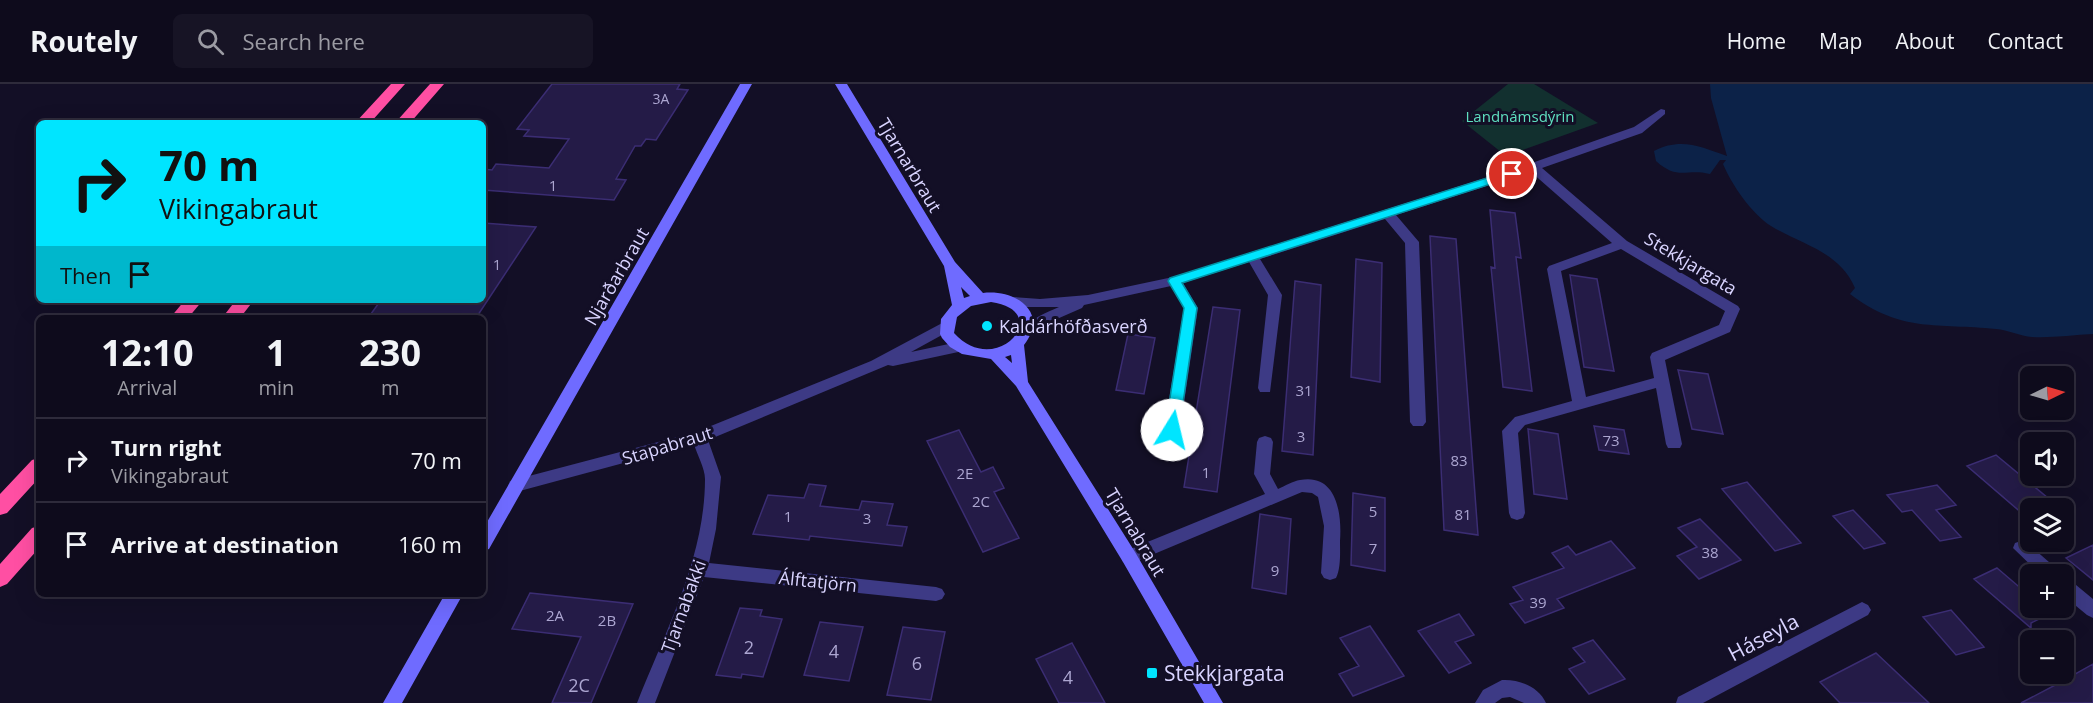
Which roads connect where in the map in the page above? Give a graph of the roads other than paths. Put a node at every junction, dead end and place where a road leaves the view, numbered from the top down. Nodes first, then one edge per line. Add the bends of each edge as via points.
1 (398, 84) edge
2 (437, 84) edge
3 (746, 84) edge
4 (841, 84) edge
5 (1661, 111) dead end
6 (365, 120) edge
7 (405, 120) edge
8 (1533, 167) junction
9 (1388, 214) junction
10 (1622, 244) junction
11 (1253, 258) junction
12 (950, 265) junction
13 (1175, 281) junction
14 (979, 298) junction
15 (1088, 300) junction
16 (1012, 302) junction
17 (192, 303) edge
18 (243, 303) edge
19 (959, 305) junction
20 (181, 315) edge
21 (233, 315) edge
22 (946, 326) junction
23 (1028, 331) junction
24 (1017, 345) junction
25 (958, 347) junction
26 (994, 354) junction
27 (876, 365) junction
28 (1661, 381) junction
29 (1021, 382) junction
30 (1265, 388) dead end
31 (1580, 404) junction
32 (1418, 422) dead end
33 (1172, 430) dead end
34 (699, 437) junction
35 (1265, 442) dead end
36 (1674, 444) dead end
37 (36, 468) edge
38 (516, 486) junction
39 (1275, 498) junction
40 (0, 507) edge
41 (1517, 513) dead end
42 (36, 537) edge
43 (486, 539) edge
44 (2026, 552) edge
45 (1130, 558) junction
46 (2039, 564) edge
47 (699, 569) junction
48 (1330, 573) dead end
49 (0, 578) edge
50 (936, 594) dead end
51 (2074, 594) edge
52 (452, 597) edge
53 (1862, 610) dead end
54 (2093, 610) edge
55 (392, 703) edge
56 (646, 703) edge
57 (1214, 703) edge
58 (1484, 703) edge
59 (1537, 703) edge
60 (1685, 703) edge

1 - 6 highway
2 - 7 highway
3 - 38 street, Njarðarbraut
4 - 12 street, Tjarnarbraut
5 - 8 street via 1638,129
8 - 9 street
8 - 10 street, Stekkjargata
9 - 11 street
9 - 32 street via 1412,242
10 - 28 street, Stekkjargata via 1733,309 1725,328 1657,357
10 - 31 street, Stekkjargata via 1554,269
11 - 13 street
11 - 30 street via 1275,295
12 - 14 street, Tjarnarbraut
12 - 19 street, Tjarnarbraut
13 - 15 street
13 - 33 street via 1191,308
14 - 16 street
14 - 19 street
15 - 16 street
15 - 23 street
16 - 23 street via 1026,315
17 - 20 highway
18 - 21 highway
19 - 22 street
22 - 25 street via 947,334
22 - 27 street, Stapabraut
23 - 24 street
24 - 26 street
24 - 29 street, Tjarnabraut
25 - 26 street
25 - 27 street, Stapabraut
26 - 29 street, Tjarnabraut
27 - 34 street, Stapabraut
28 - 31 street
28 - 36 street, Stekkjargata
29 - 45 street, Tjarnabraut
31 - 41 street via 1520,421 1510,431
34 - 38 street, Stapabraut
34 - 47 street, Tjarnabakki via 713,477
35 - 39 street via 1262,474
37 - 40 highway
38 - 43 street
39 - 45 street
39 - 48 street via 1301,486 1316,487 1327,496 1332,509
42 - 49 highway
44 - 46 street
45 - 57 street, Tjarnabraut
47 - 50 street, Álftatjörn
47 - 56 street, Tjarnabakki
51 - 54 street
52 - 55 street
53 - 60 street, Háseyla
58 - 59 street via 1489,695 1503,688 1522,691

